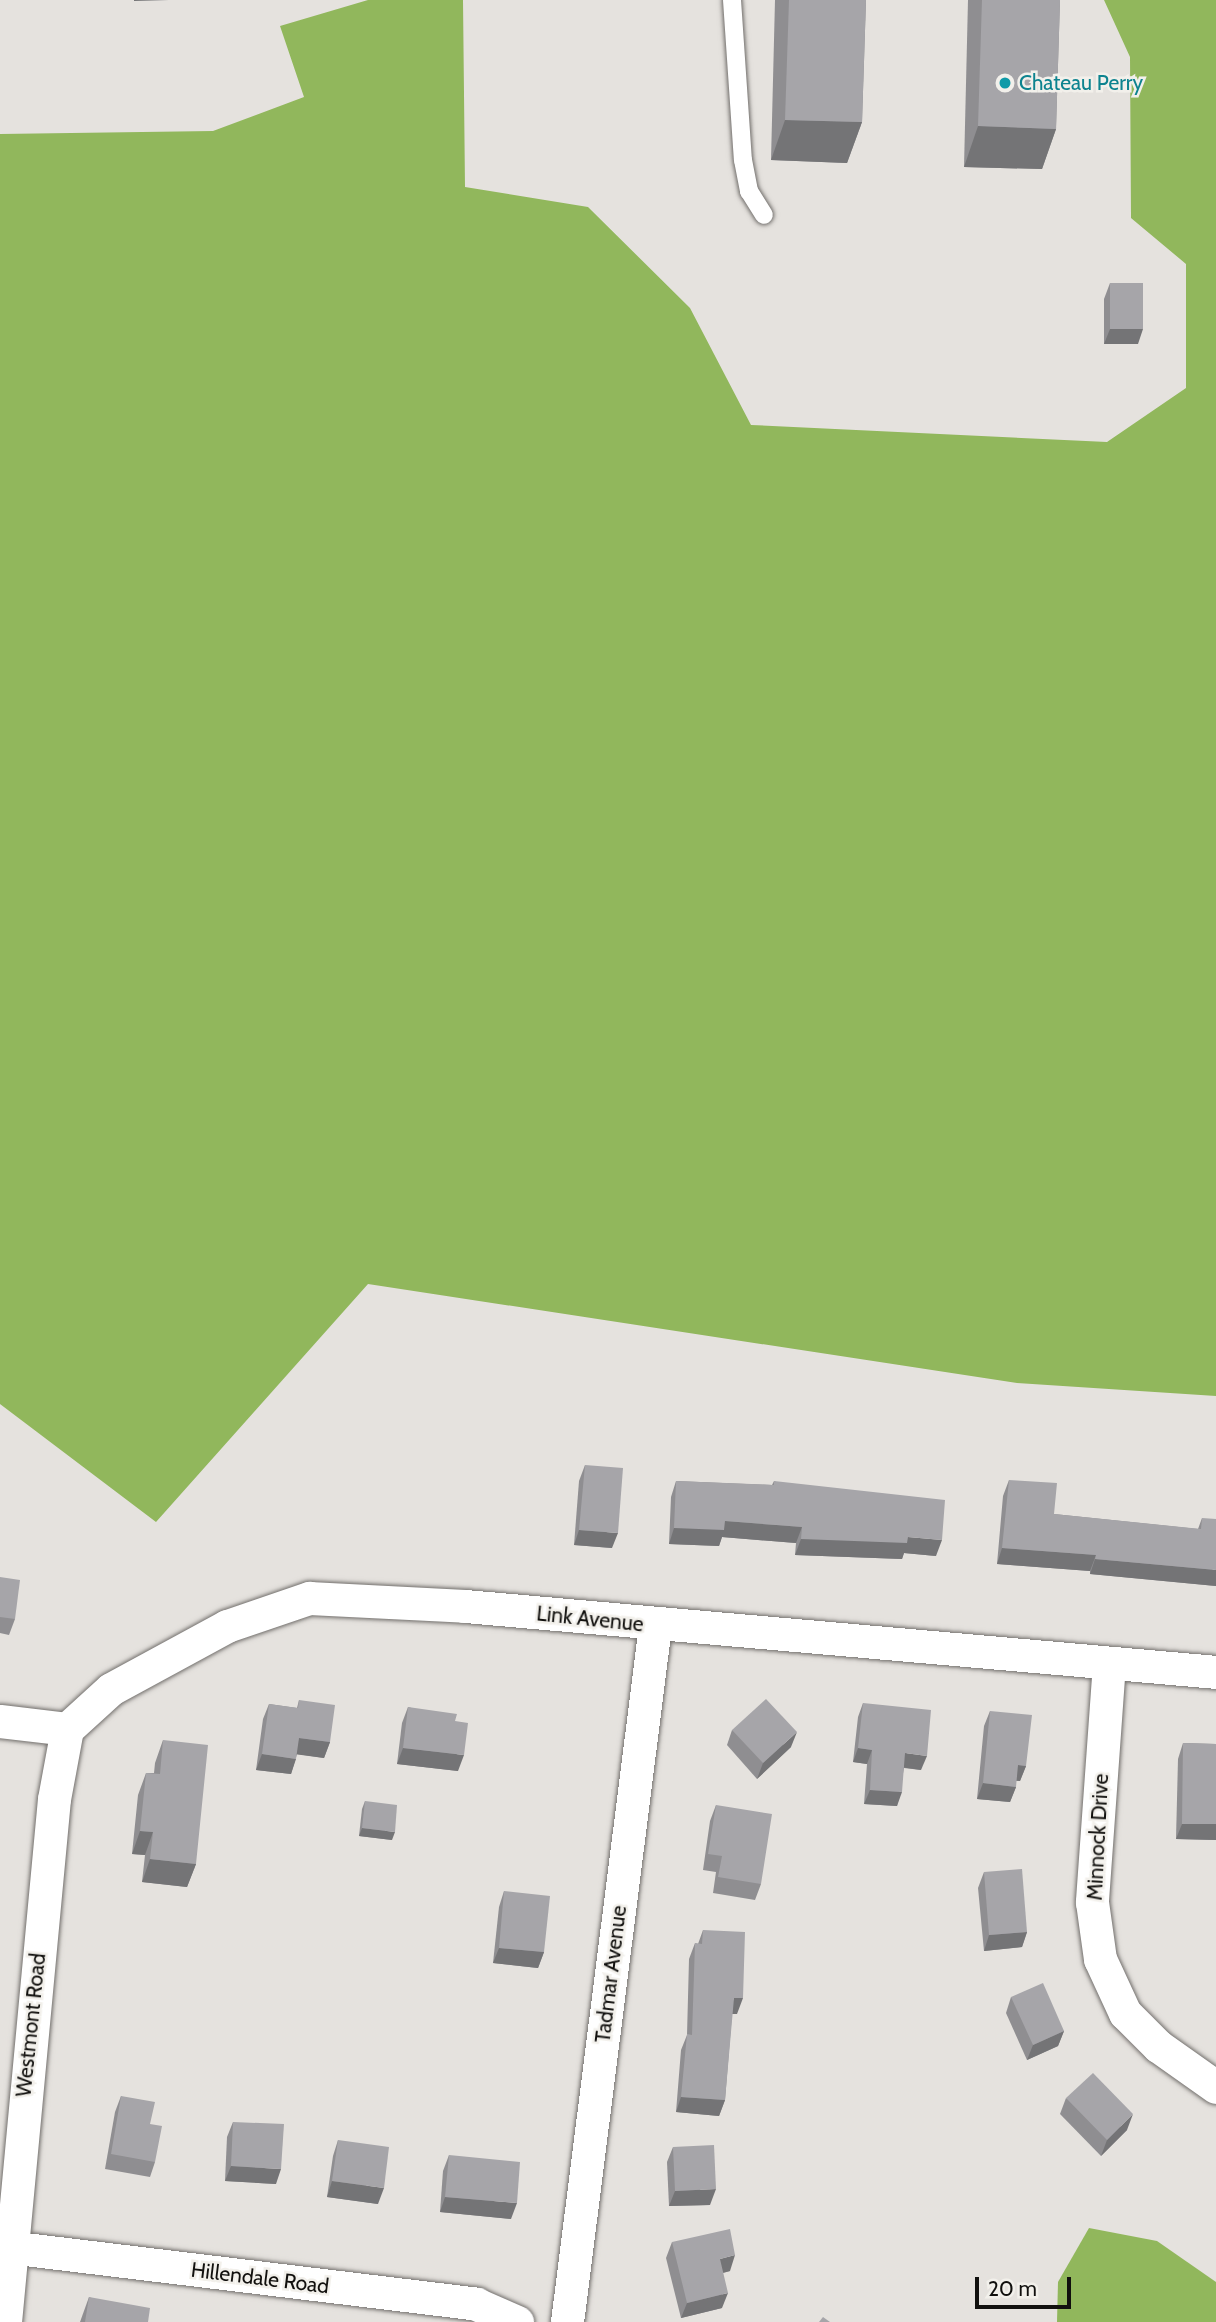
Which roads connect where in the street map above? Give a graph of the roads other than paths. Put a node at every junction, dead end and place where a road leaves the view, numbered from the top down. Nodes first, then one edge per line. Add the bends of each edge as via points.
1 (732, 0) edge
2 (764, 215) dead end
3 (655, 1625) junction
4 (1109, 1663) junction
5 (1216, 1672) edge
6 (0, 1721) edge
7 (67, 1729) junction
8 (1216, 2087) edge
9 (4, 2247) edge
10 (5, 2322) edge
11 (517, 2322) edge
12 (567, 2322) edge

1 - 2 lane via 743,160 750,191
3 - 4 street, Link Avenue
3 - 7 street, Link Avenue via 465,1606 309,1598 227,1626 122,1682
3 - 12 street, Tadmar Avenue
4 - 5 street, Link Avenue
4 - 8 street, Minnock Drive via 1092,1902 1100,1959 1125,2013 1158,2046
6 - 7 street
7 - 9 street, Westmont Road via 54,1799
9 - 10 street, Westmont Road
9 - 11 street, Hillendale Road via 476,2304

